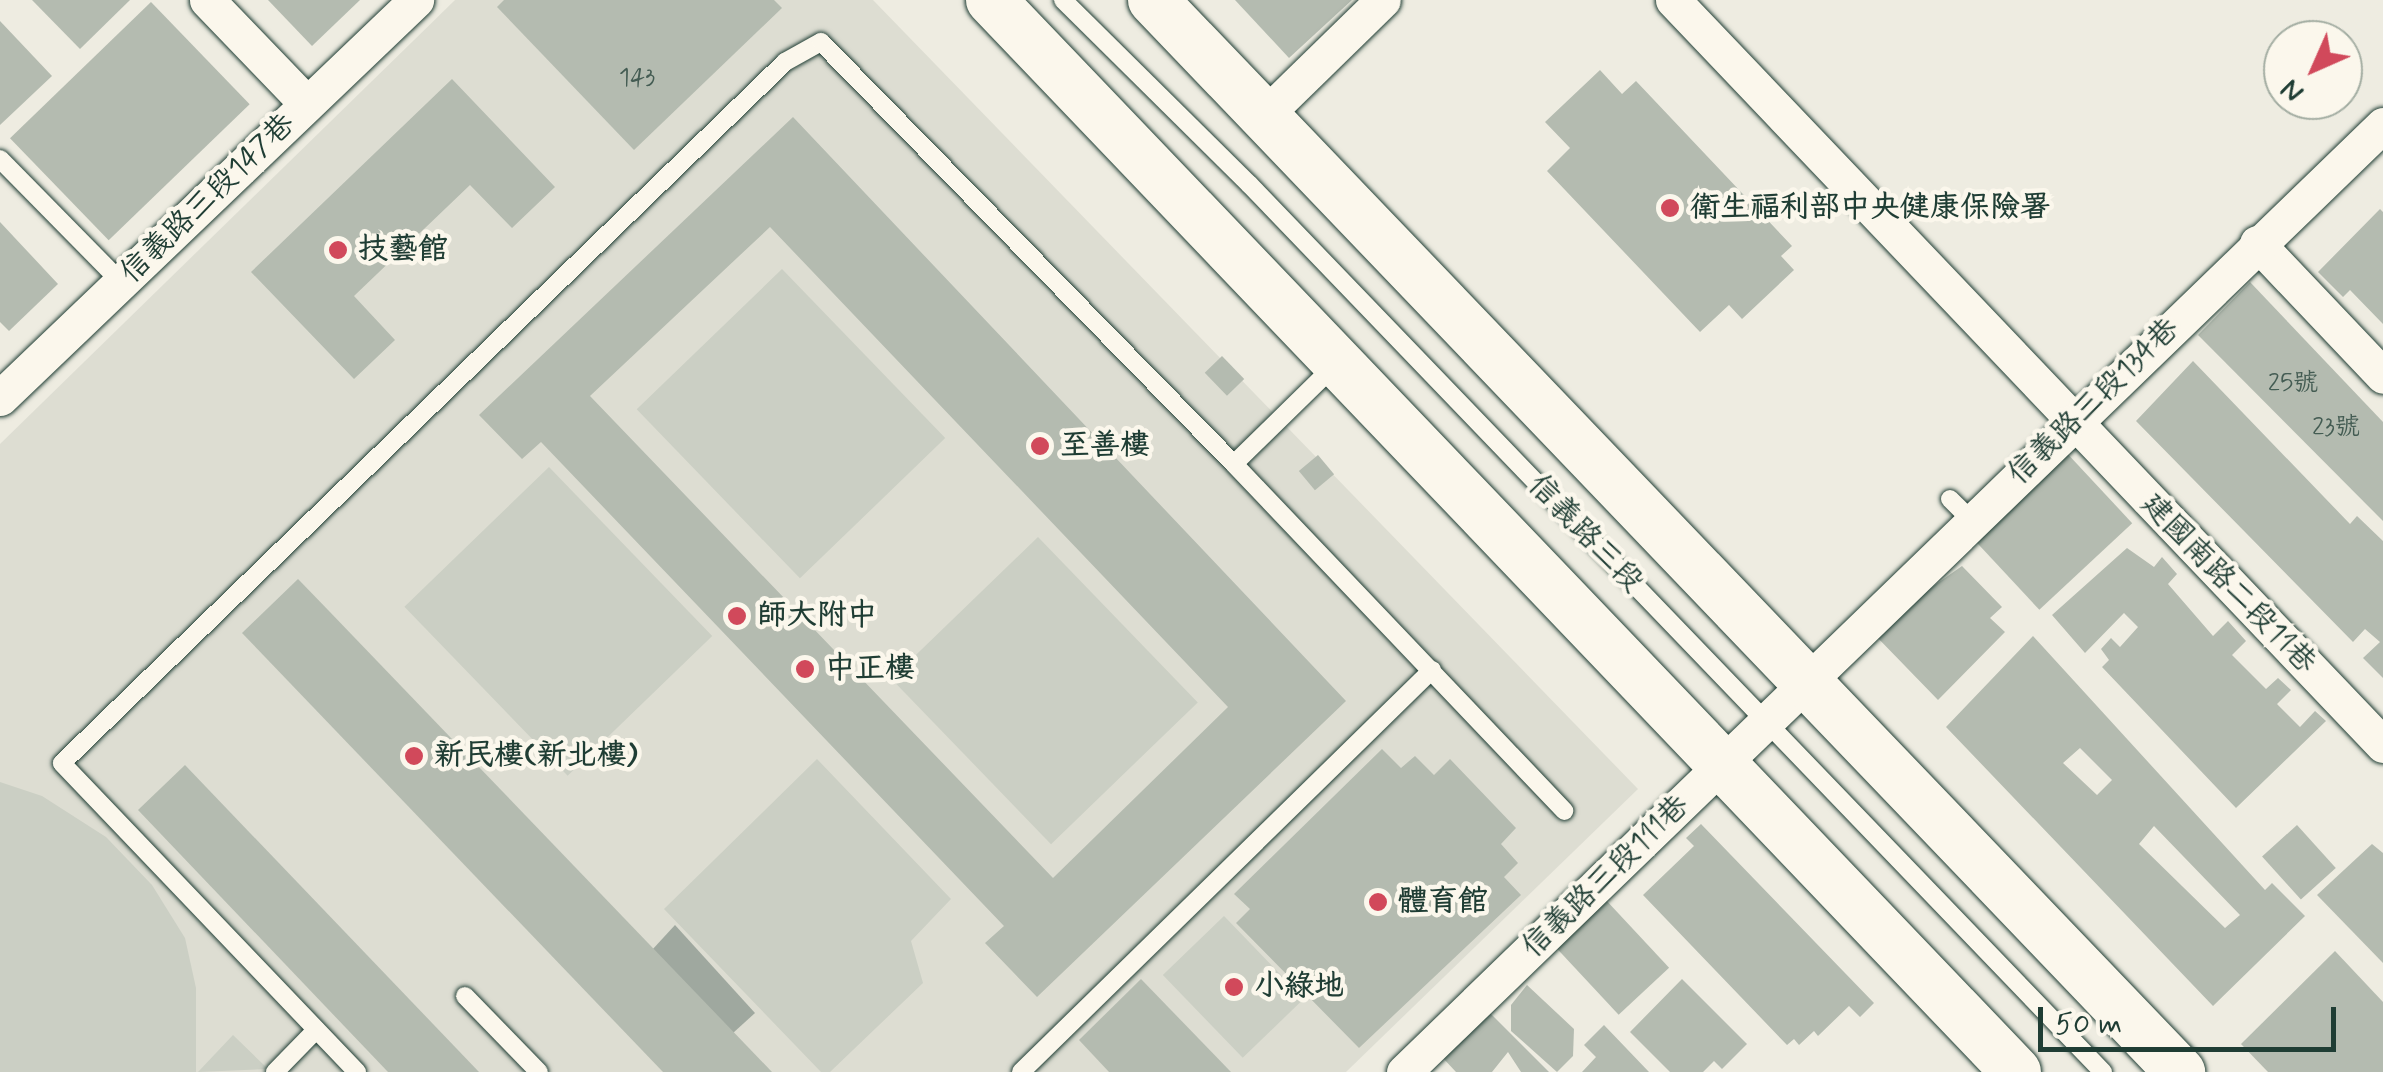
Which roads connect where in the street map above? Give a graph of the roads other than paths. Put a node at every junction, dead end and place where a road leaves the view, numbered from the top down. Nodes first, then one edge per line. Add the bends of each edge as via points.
1 (208, 0) edge
2 (416, 0) edge
3 (991, 0) edge
4 (1064, 0) edge
5 (1153, 0) edge
6 (1383, 0) edge
7 (1673, 0) edge
8 (308, 104) junction
9 (1264, 116) junction
10 (2383, 124) edge
11 (0, 158) edge
12 (2257, 243) junction
13 (120, 282) junction
14 (1336, 365) junction
15 (2383, 376) edge
16 (0, 398) edge
17 (2072, 424) junction
18 (1234, 464) junction
19 (1432, 670) junction
20 (1808, 682) junction
21 (1767, 721) junction
22 (2383, 745) edge
23 (1722, 764) junction
24 (1564, 811) dead end
25 (465, 996) dead end
26 (316, 1030) junction
27 (275, 1072) edge
28 (357, 1072) edge
29 (539, 1072) edge
30 (1021, 1072) edge
31 (1404, 1072) edge
32 (2016, 1072) edge
33 (2103, 1072) edge
34 (2180, 1072) edge

1 - 8 street
2 - 8 street, 信義路三段147巷
3 - 14 main road, 信義路三段
4 - 21 lane, 信義路三段
5 - 9 main road, 信義路三段
6 - 9 street
7 - 17 street, 建國南路二段11巷
8 - 13 street, 信義路三段147巷
9 - 20 main road, 信義路三段
10 - 12 street, 信義路三段134巷
11 - 13 lane
12 - 15 street
12 - 17 street, 信義路三段134巷
13 - 16 street, 信義路三段147巷
14 - 18 lane
14 - 23 main road, 信義路三段
17 - 20 street, 信義路三段134巷 via 1961,510
17 - 22 street, 建國南路二段11巷
18 - 19 lane
18 - 26 lane via 821,42 785,62 62,763
19 - 24 lane
19 - 30 lane
20 - 21 street, 信義路三段111巷
20 - 34 main road, 信義路三段
21 - 23 street, 信義路三段111巷
21 - 33 lane, 信義路三段
23 - 31 street, 信義路三段111巷
23 - 32 main road, 信義路三段
25 - 29 lane
26 - 27 lane
26 - 28 lane

